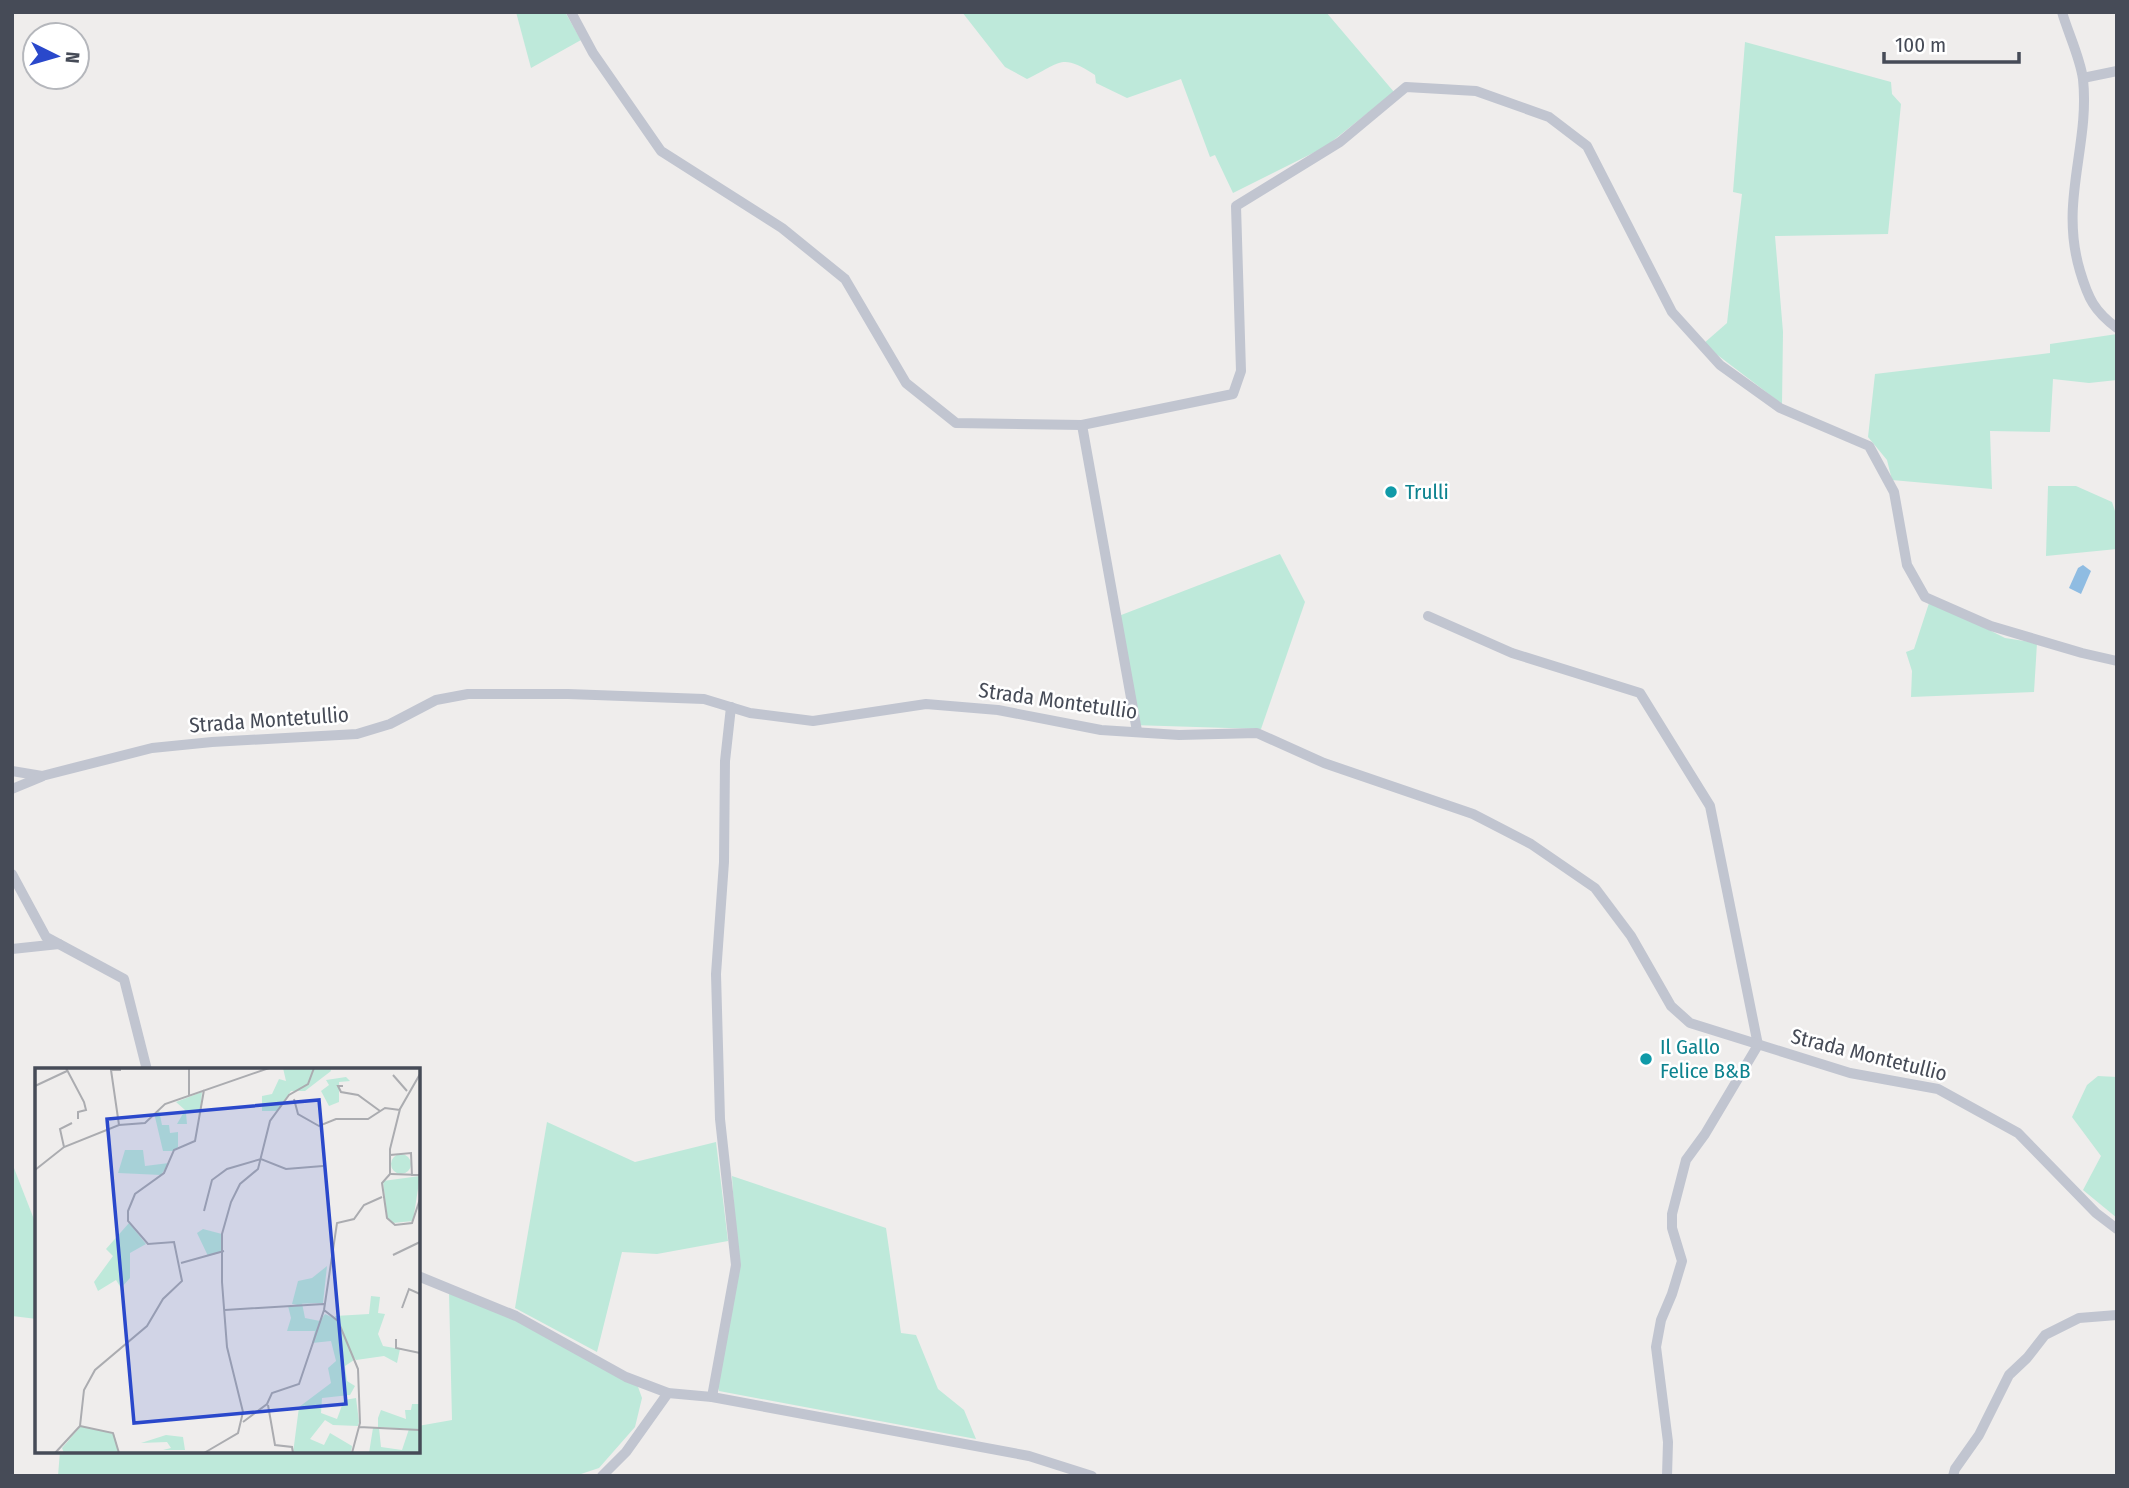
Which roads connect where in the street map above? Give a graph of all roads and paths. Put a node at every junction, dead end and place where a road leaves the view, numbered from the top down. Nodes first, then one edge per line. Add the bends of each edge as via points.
1 (571, 12) edge
2 (2062, 12) edge
3 (2117, 72) edge
4 (2083, 78) junction
5 (2117, 328) edge
6 (1082, 425) junction
7 (1428, 616) dead end
8 (2117, 661) edge
9 (731, 707) junction
10 (1137, 731) junction
11 (12, 771) edge
12 (42, 776) junction
13 (12, 789) edge
14 (12, 874) edge
15 (59, 944) junction
16 (12, 949) edge
17 (1758, 1045) junction
18 (146, 1068) edge
19 (2117, 1229) edge
20 (420, 1277) edge
21 (2117, 1315) edge
22 (668, 1393) junction
23 (712, 1397) junction
24 (602, 1476) edge
25 (1092, 1476) edge
26 (1667, 1476) edge
27 (1953, 1476) edge

1 - 6 street via 593,53 662,151 782,228 845,279 906,383 956,423
2 - 4 street
3 - 4 street
4 - 5 street via 2071,230 2085,289 2094,308
6 - 8 street via 1233,394 1241,371 1236,206 1340,142 1406,86 1476,91 1549,117 1587,146 1672,312 1720,365 1780,408 1869,446 1894,492 1907,565 1925,597 1991,626
6 - 10 street
7 - 17 street via 1512,653 1640,693 1710,806
9 - 10 street, Strada Montetullio via 813,721 926,704 998,710 1101,730
9 - 12 street, Strada Montetullio via 704,699 468,694 436,700 390,724 357,734 152,748
9 - 23 street via 716,974 720,1119 736,1265
10 - 17 street, Strada Montetullio via 1257,733 1324,763 1473,814 1531,844 1595,888 1631,936 1671,1006 1690,1023
11 - 12 street, Strada Montetullio
12 - 13 street
14 - 15 street via 46,937
15 - 16 street
15 - 18 street via 124,979
17 - 19 street, Strada Montetullio via 1850,1073 1938,1089 2018,1133
17 - 26 street via 1686,1160 1672,1214 1682,1261 1656,1347 1668,1442
20 - 22 street via 516,1316 626,1377
21 - 27 street via 2079,1318 2045,1335 2006,1380
22 - 23 street
22 - 24 street via 626,1452
23 - 25 street via 1029,1456

